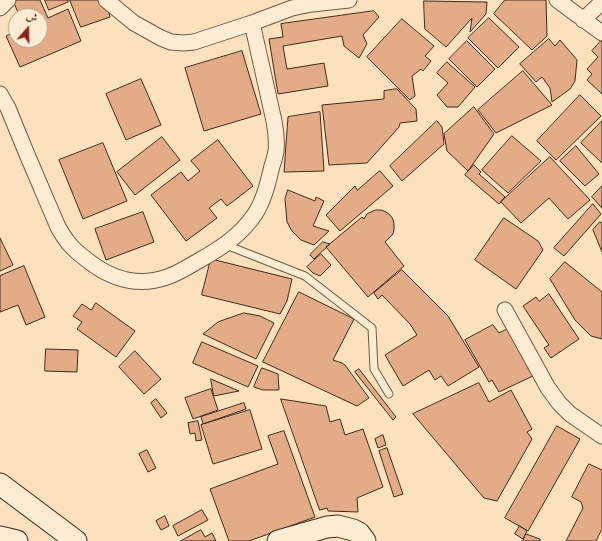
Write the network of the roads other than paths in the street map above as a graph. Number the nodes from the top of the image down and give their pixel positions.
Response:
1 (8, 0) edge
2 (106, 0) edge
3 (349, 0) edge
4 (557, 0) edge
5 (602, 2) edge
6 (0, 8) edge
7 (583, 20) junction
8 (252, 23) junction
9 (602, 33) edge
10 (0, 94) edge
11 (226, 244) junction
12 (505, 310) dead end
13 (389, 394) dead end
14 (602, 436) edge
15 (0, 484) edge
16 (0, 537) edge
17 (17, 541) edge
18 (76, 541) edge
19 (278, 541) edge
20 (365, 541) edge

1 - 6 street
2 - 8 street
3 - 8 street
4 - 7 street
5 - 7 street
7 - 9 street
8 - 11 street
10 - 11 street
11 - 13 lane
12 - 14 street
15 - 18 street
16 - 17 street
19 - 20 street

